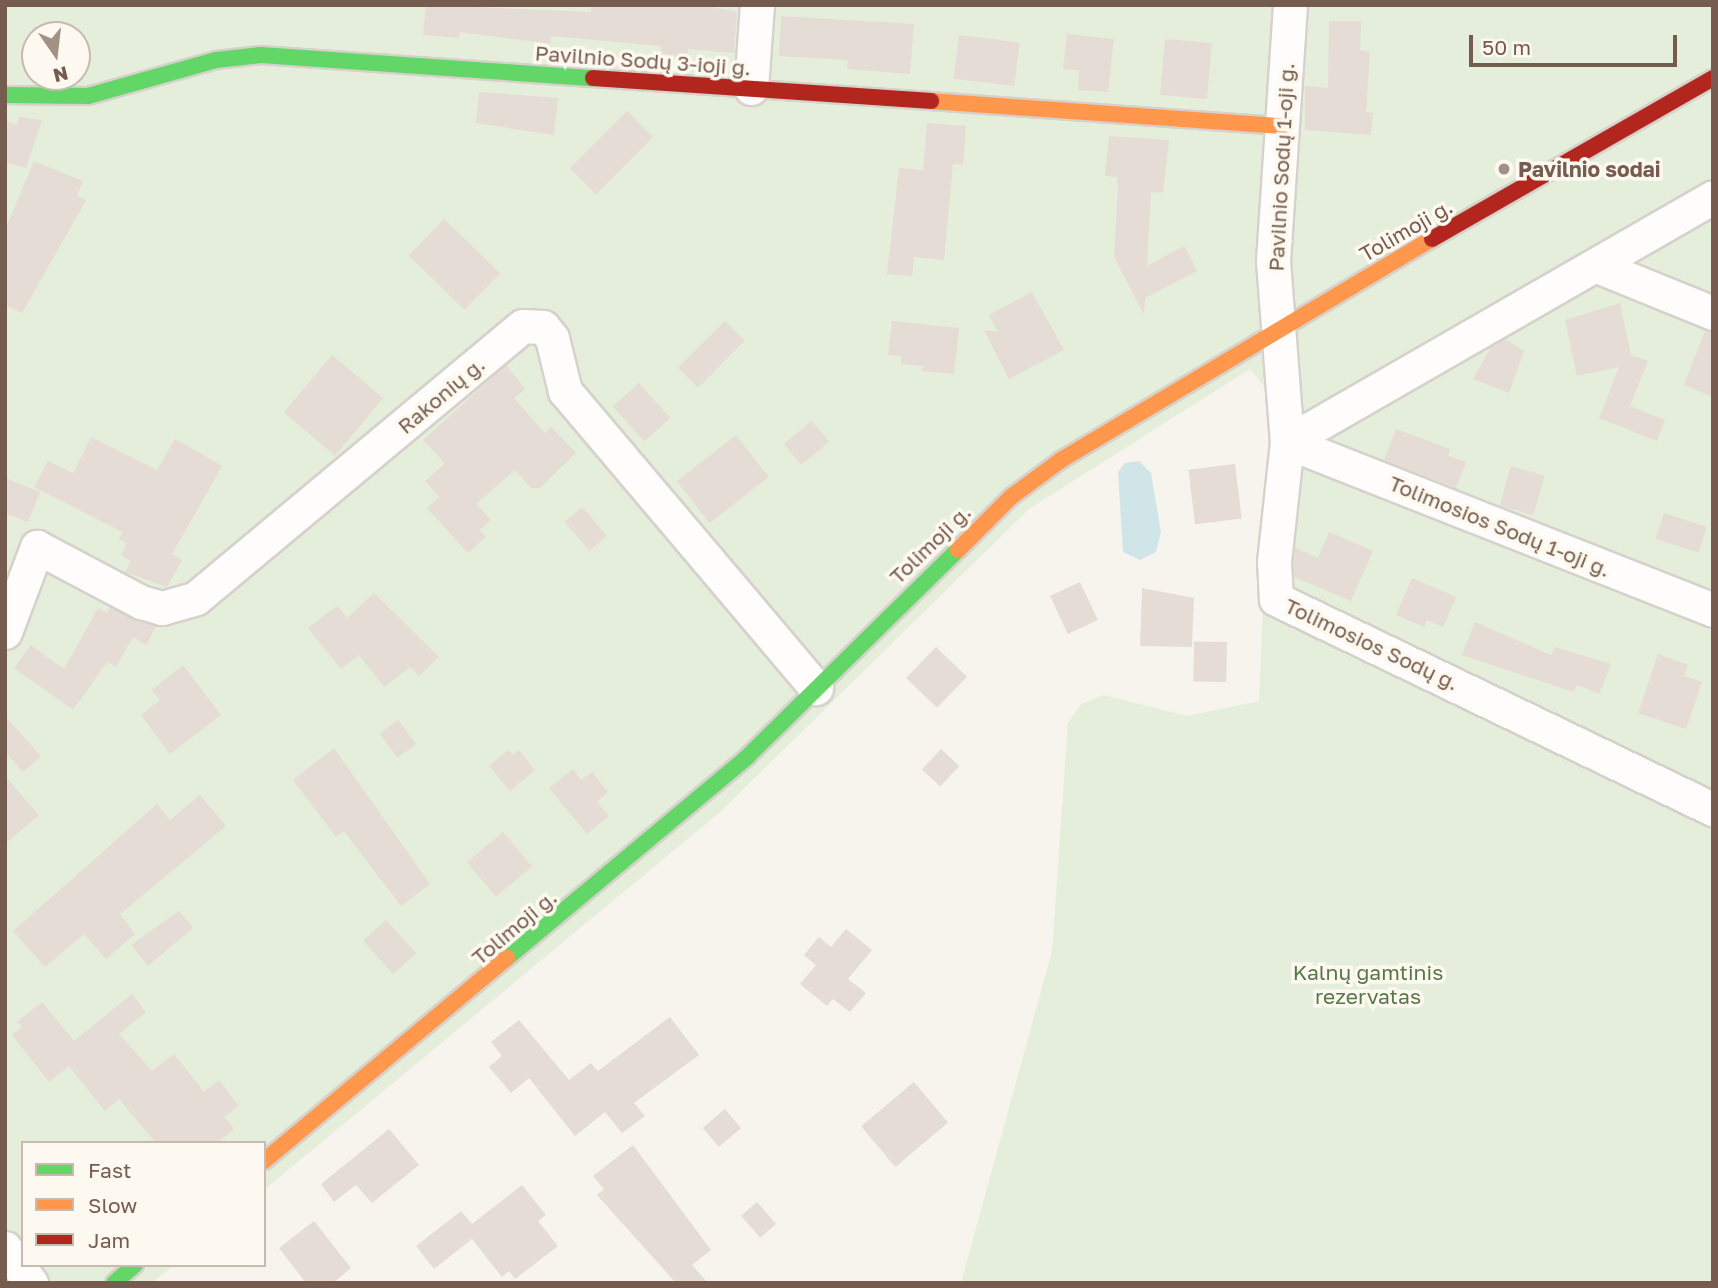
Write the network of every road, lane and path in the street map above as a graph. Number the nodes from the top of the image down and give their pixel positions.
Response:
1 (757, 5) edge
2 (1290, 5) edge
3 (1713, 78) edge
4 (751, 88) junction
5 (5, 95) edge
6 (1284, 126) junction
7 (1713, 197) edge
8 (1597, 266) junction
9 (1713, 313) edge
10 (1276, 329) junction
11 (1287, 442) junction
12 (1713, 610) edge
13 (5, 632) edge
14 (816, 688) junction
15 (1713, 809) edge
16 (266, 1159) edge
17 (5, 1248) edge
18 (133, 1267) edge
19 (31, 1283) edge
20 (114, 1283) edge

1 - 4 street
2 - 6 street, Pavilnio Sodų 1-oji g.
3 - 10 street, Tolimoji g.
4 - 5 street, Pavilnio Sodų 3-ioji g.
4 - 6 street, Pavilnio Sodų 3-ioji g.
6 - 10 street, Pavilnio Sodų 1-oji g.
7 - 8 street
8 - 9 street
8 - 11 street
10 - 11 street, Tolimosios Sodų g.
10 - 14 street, Tolimoji g.
11 - 12 street, Tolimosios Sodų 1-oji g.
11 - 15 street, Tolimosios Sodų g.
13 - 14 street, Rakonių g.
14 - 16 street, Tolimoji g.
17 - 19 street
18 - 20 street

